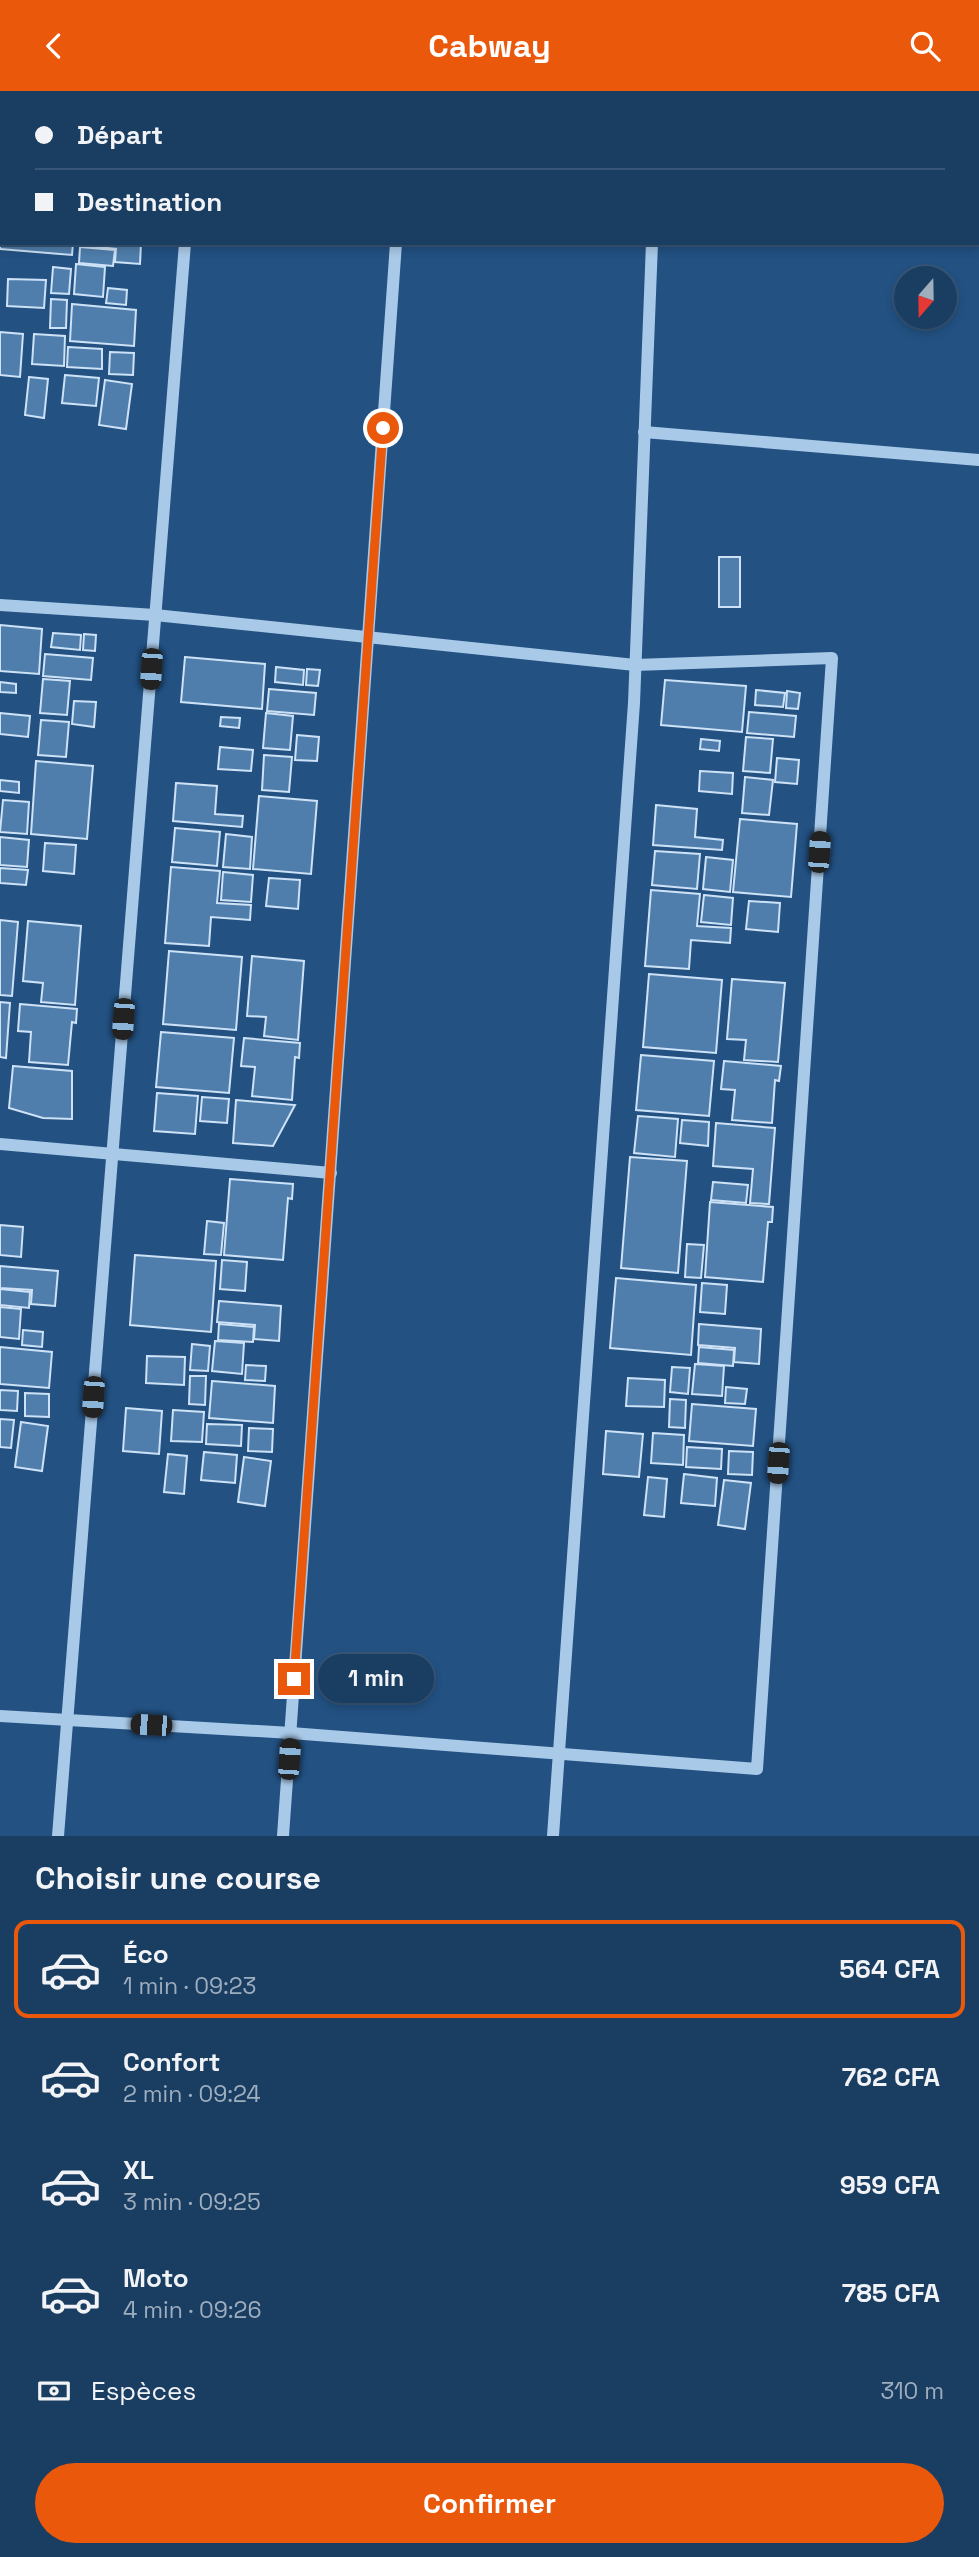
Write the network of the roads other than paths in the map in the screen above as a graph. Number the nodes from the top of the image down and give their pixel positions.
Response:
1 (186, 245) edge
2 (396, 245) edge
3 (652, 245) edge
4 (644, 432) junction
5 (979, 460) edge
6 (0, 605) edge
7 (155, 615) junction
8 (368, 638) junction
9 (635, 665) junction
10 (0, 1144) edge
11 (112, 1153) junction
12 (331, 1173) junction
13 (0, 1716) edge
14 (67, 1721) junction
15 (290, 1733) junction
16 (557, 1752) junction
17 (58, 1836) edge
18 (283, 1836) edge
19 (553, 1836) edge

1 - 7 street
2 - 8 street
3 - 4 street
4 - 5 street
4 - 9 street
6 - 7 street
7 - 8 street
7 - 11 street
8 - 9 street
8 - 12 street
9 - 16 street
9 - 16 street
10 - 11 street
11 - 12 street
11 - 14 street
12 - 15 street
13 - 14 street
14 - 15 street
14 - 17 street
15 - 16 street
15 - 18 street
16 - 19 street

